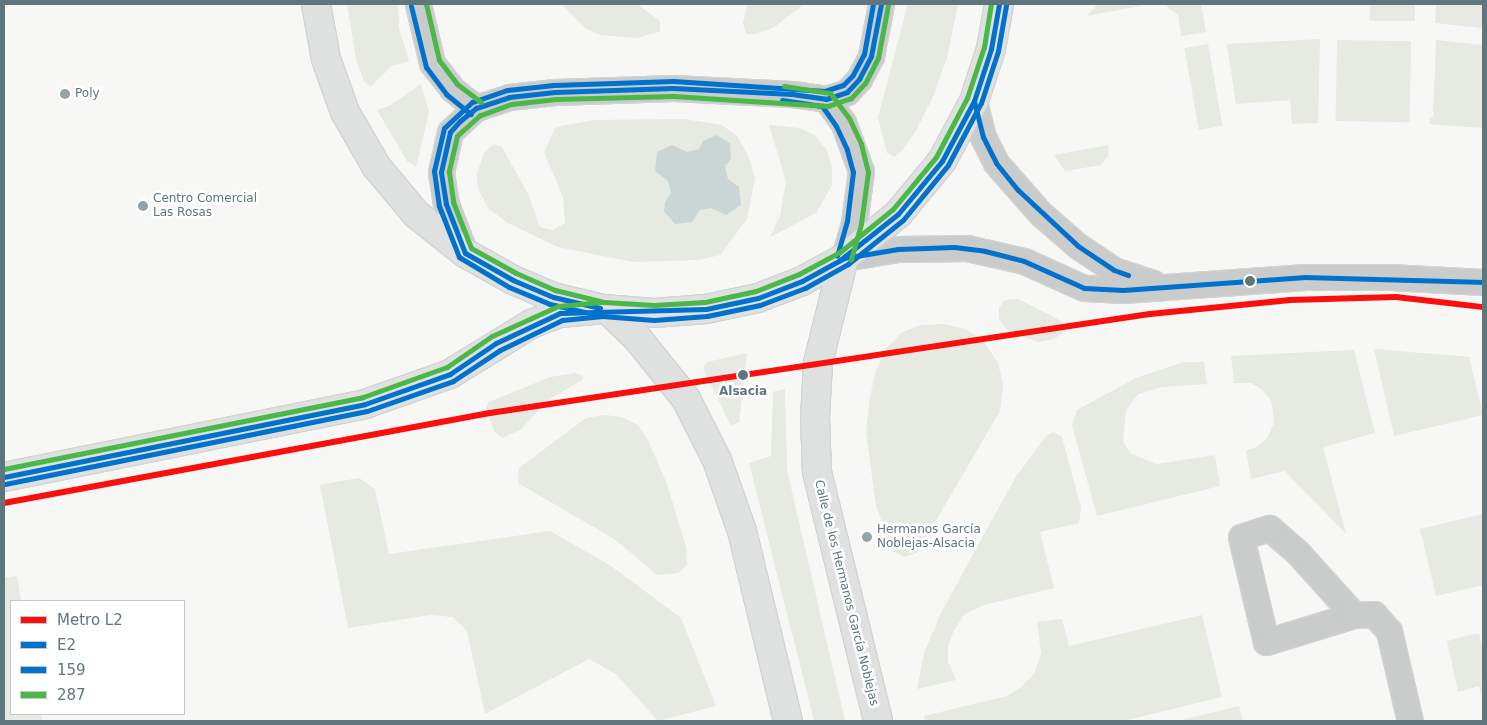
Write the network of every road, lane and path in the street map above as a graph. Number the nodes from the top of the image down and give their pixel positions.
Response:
1 (316, 4) edge
2 (418, 4) edge
3 (881, 4) edge
4 (1002, 6) edge
5 (826, 99) junction
6 (974, 101) junction
7 (476, 108) junction
8 (465, 253) junction
9 (844, 258) junction
10 (1483, 282) edge
11 (1162, 286) junction
12 (606, 309) junction
13 (4, 477) edge
14 (1354, 615) junction
15 (788, 721) edge
16 (878, 721) edge
17 (1410, 721) edge

1 - 8 main road
2 - 7 street
3 - 5 street
4 - 6 main road
5 - 7 street
5 - 9 street
6 - 9 main road
6 - 11 street
7 - 8 street
8 - 12 main road
9 - 11 street
9 - 12 main road
9 - 16 main road, Calle de los Hermanos García Noblejas
10 - 11 street
12 - 13 main road
12 - 15 main road
14 - 14 street
14 - 17 street

